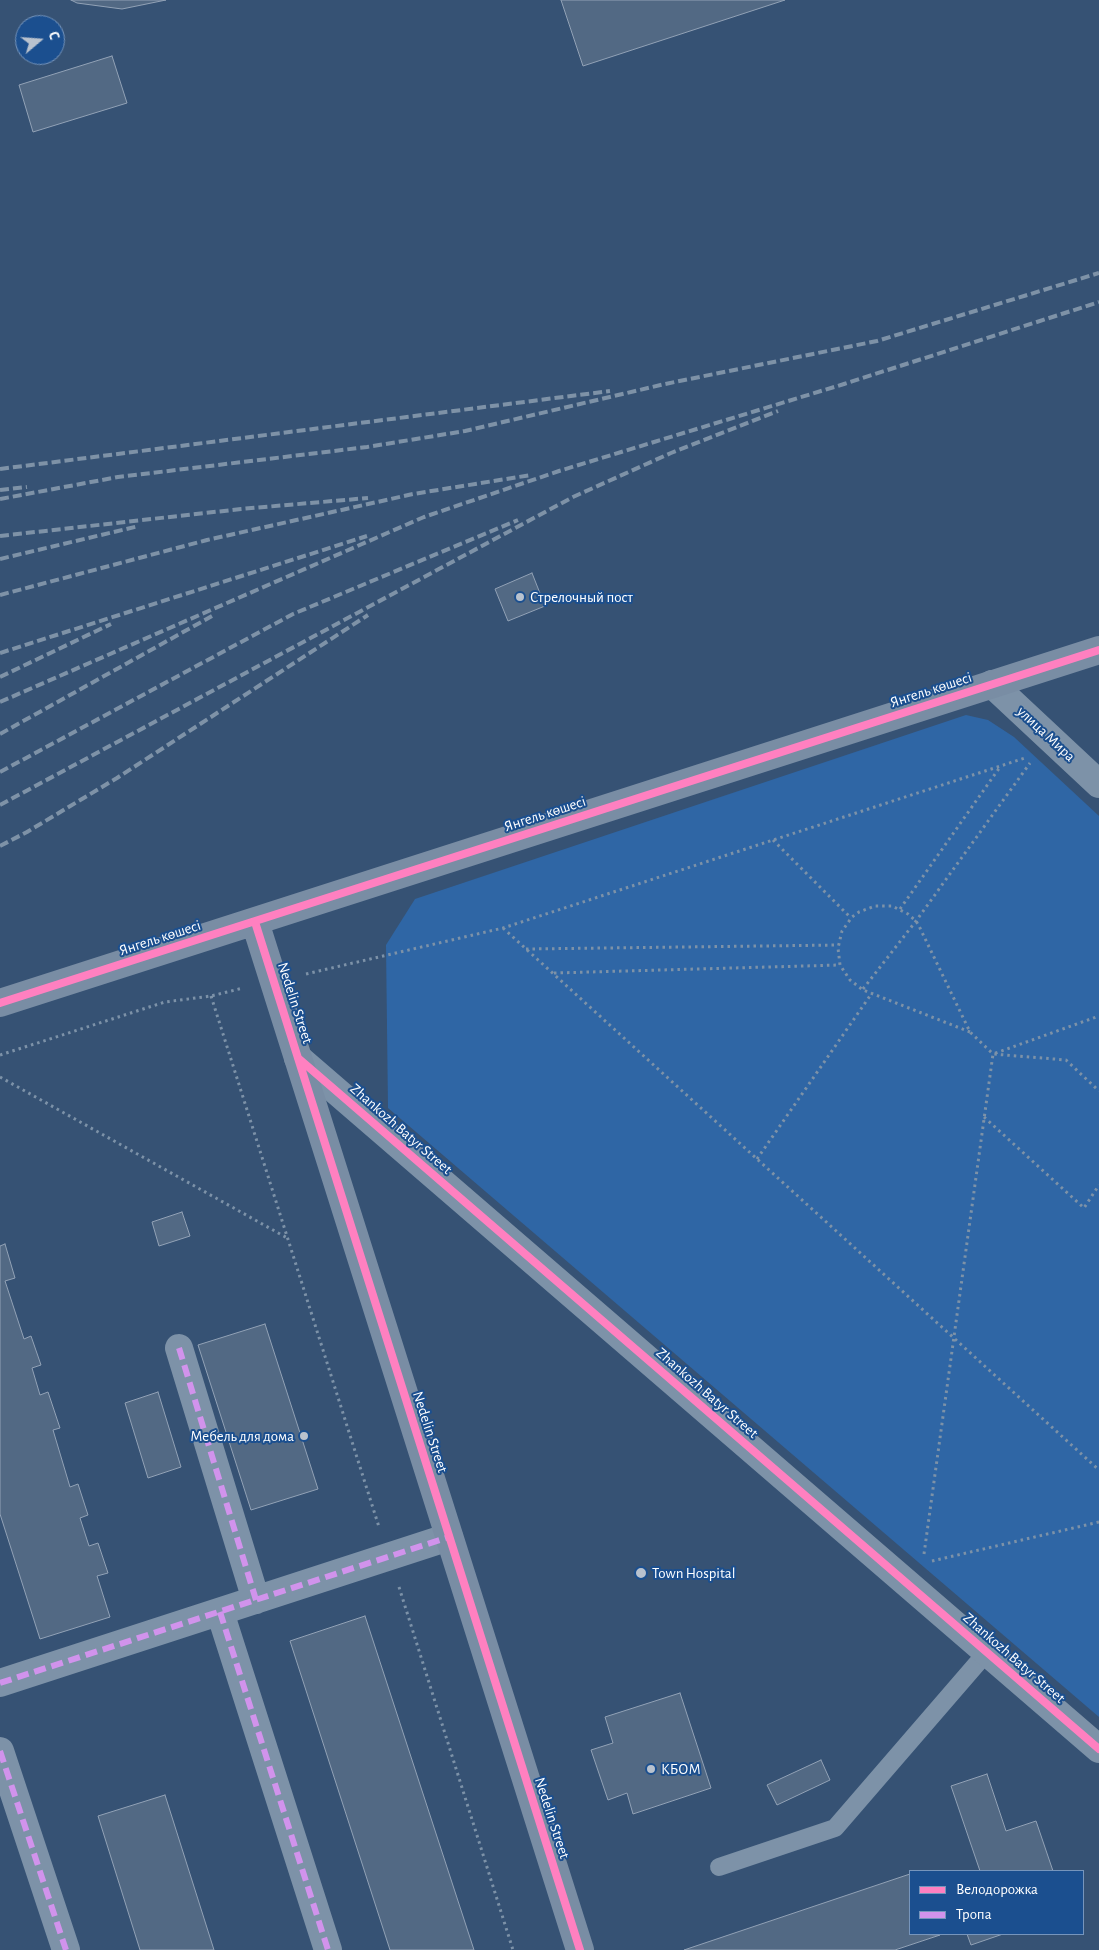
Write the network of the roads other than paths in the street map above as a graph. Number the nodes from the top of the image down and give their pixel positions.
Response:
1 (1099, 650) edge
2 (992, 684) junction
3 (1099, 784) edge
4 (255, 922) junction
5 (0, 1003) edge
6 (298, 1058) junction
7 (179, 1348) dead end
8 (449, 1537) junction
9 (256, 1600) junction
10 (220, 1612) junction
11 (986, 1652) junction
12 (0, 1682) edge
13 (1099, 1749) edge
14 (0, 1751) edge
15 (719, 1868) dead end
16 (66, 1950) edge
17 (328, 1950) edge
18 (580, 1950) edge

1 - 2 street, Янгель көшесі
2 - 3 street, улица Мира
2 - 4 street, Янгель көшесі
4 - 5 street, Янгель көшесі
4 - 6 street, Nedelin Street
6 - 8 street, Nedelin Street
6 - 11 street, Zhankozh Batyr Street
7 - 9 street
8 - 9 street
8 - 18 street, Nedelin Street
9 - 10 street
10 - 12 street
10 - 17 street
11 - 13 street, Zhankozh Batyr Street
11 - 15 lane
14 - 16 street

